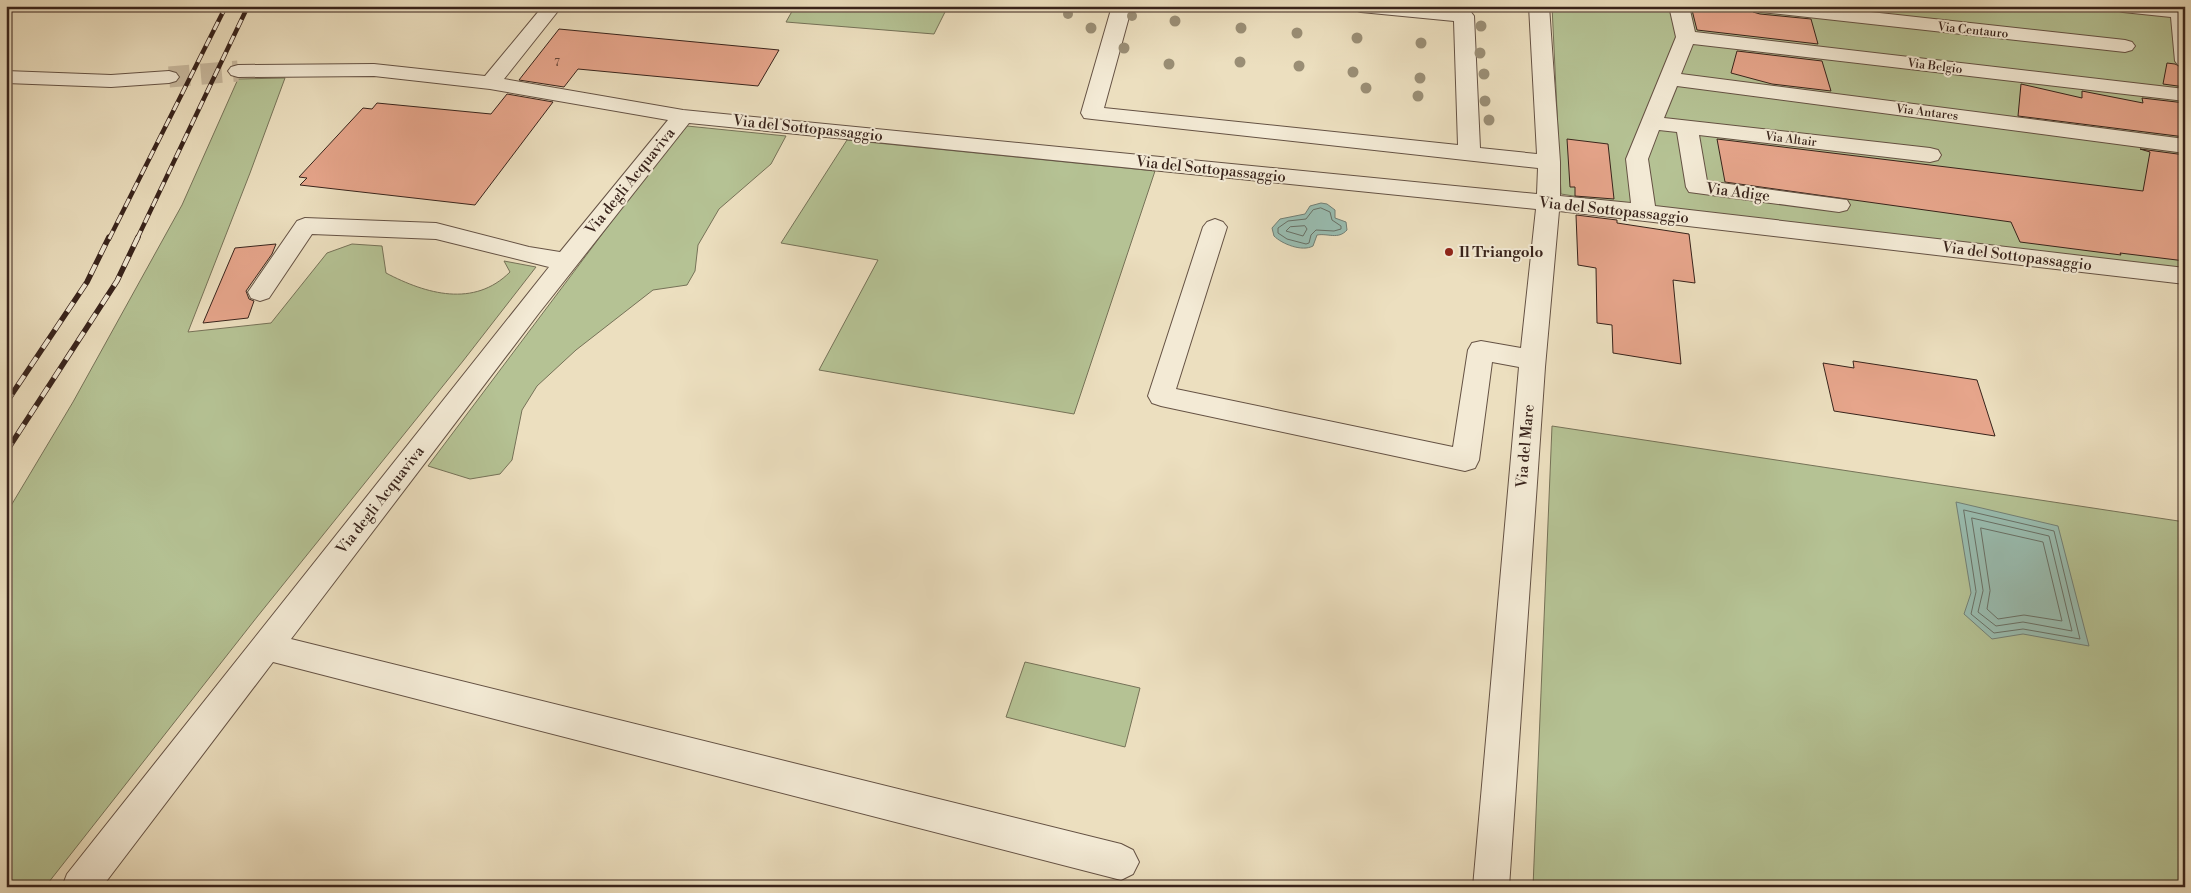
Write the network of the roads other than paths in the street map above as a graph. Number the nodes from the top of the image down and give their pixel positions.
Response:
1 (553, 6) edge
2 (1122, 6) edge
3 (1361, 6) edge
4 (1539, 6) edge
5 (1679, 6) edge
6 (1761, 6) edge
7 (2123, 6) edge
8 (2180, 9) edge
9 (1686, 37) junction
10 (2125, 46) dead end
11 (2185, 61) edge
12 (238, 71) tunnel mouth
13 (169, 76) tunnel mouth
14 (6, 77) edge
15 (1669, 79) junction
16 (490, 83) junction
17 (2185, 95) edge
18 (683, 116) junction
19 (1652, 123) junction
20 (1687, 127) junction
21 (2185, 146) edge
22 (1469, 154) junction
23 (1930, 155) dead end
24 (1549, 162) junction
25 (1548, 202) junction
26 (1839, 205) dead end
27 (1644, 212) junction
28 (1215, 227) dead end
29 (564, 261) junction
30 (2185, 276) edge
31 (260, 292) dead end
32 (1532, 360) junction
33 (268, 647) junction
34 (1121, 862) dead end
35 (80, 887) edge
36 (1491, 887) edge

1 - 16 street
2 - 22 street
3 - 22 street
4 - 24 street, Via del Mare
5 - 9 street
6 - 10 street, Via Centauro
7 - 8 street
8 - 11 street
9 - 15 street
9 - 17 street, Via Belgio
12 - 16 street, Via del Sottopassaggio
13 - 14 street
15 - 19 street
15 - 21 street, Via Antares
16 - 18 street, Via del Sottopassaggio
18 - 25 street, Via del Sottopassaggio
18 - 29 street, Via degli Acquaviva
19 - 20 street, Via Altair
19 - 27 street
20 - 23 street, Via Altair
20 - 26 street, Via Adige
22 - 24 street
24 - 25 street, Via del Mare
25 - 27 street, Via del Sottopassaggio
25 - 32 street, Via del Mare
27 - 30 street, Via del Sottopassaggio
28 - 32 street
29 - 31 street
29 - 33 street, Via degli Acquaviva
32 - 36 street, Via del Mare
33 - 34 street
33 - 35 street, Via degli Acquaviva

